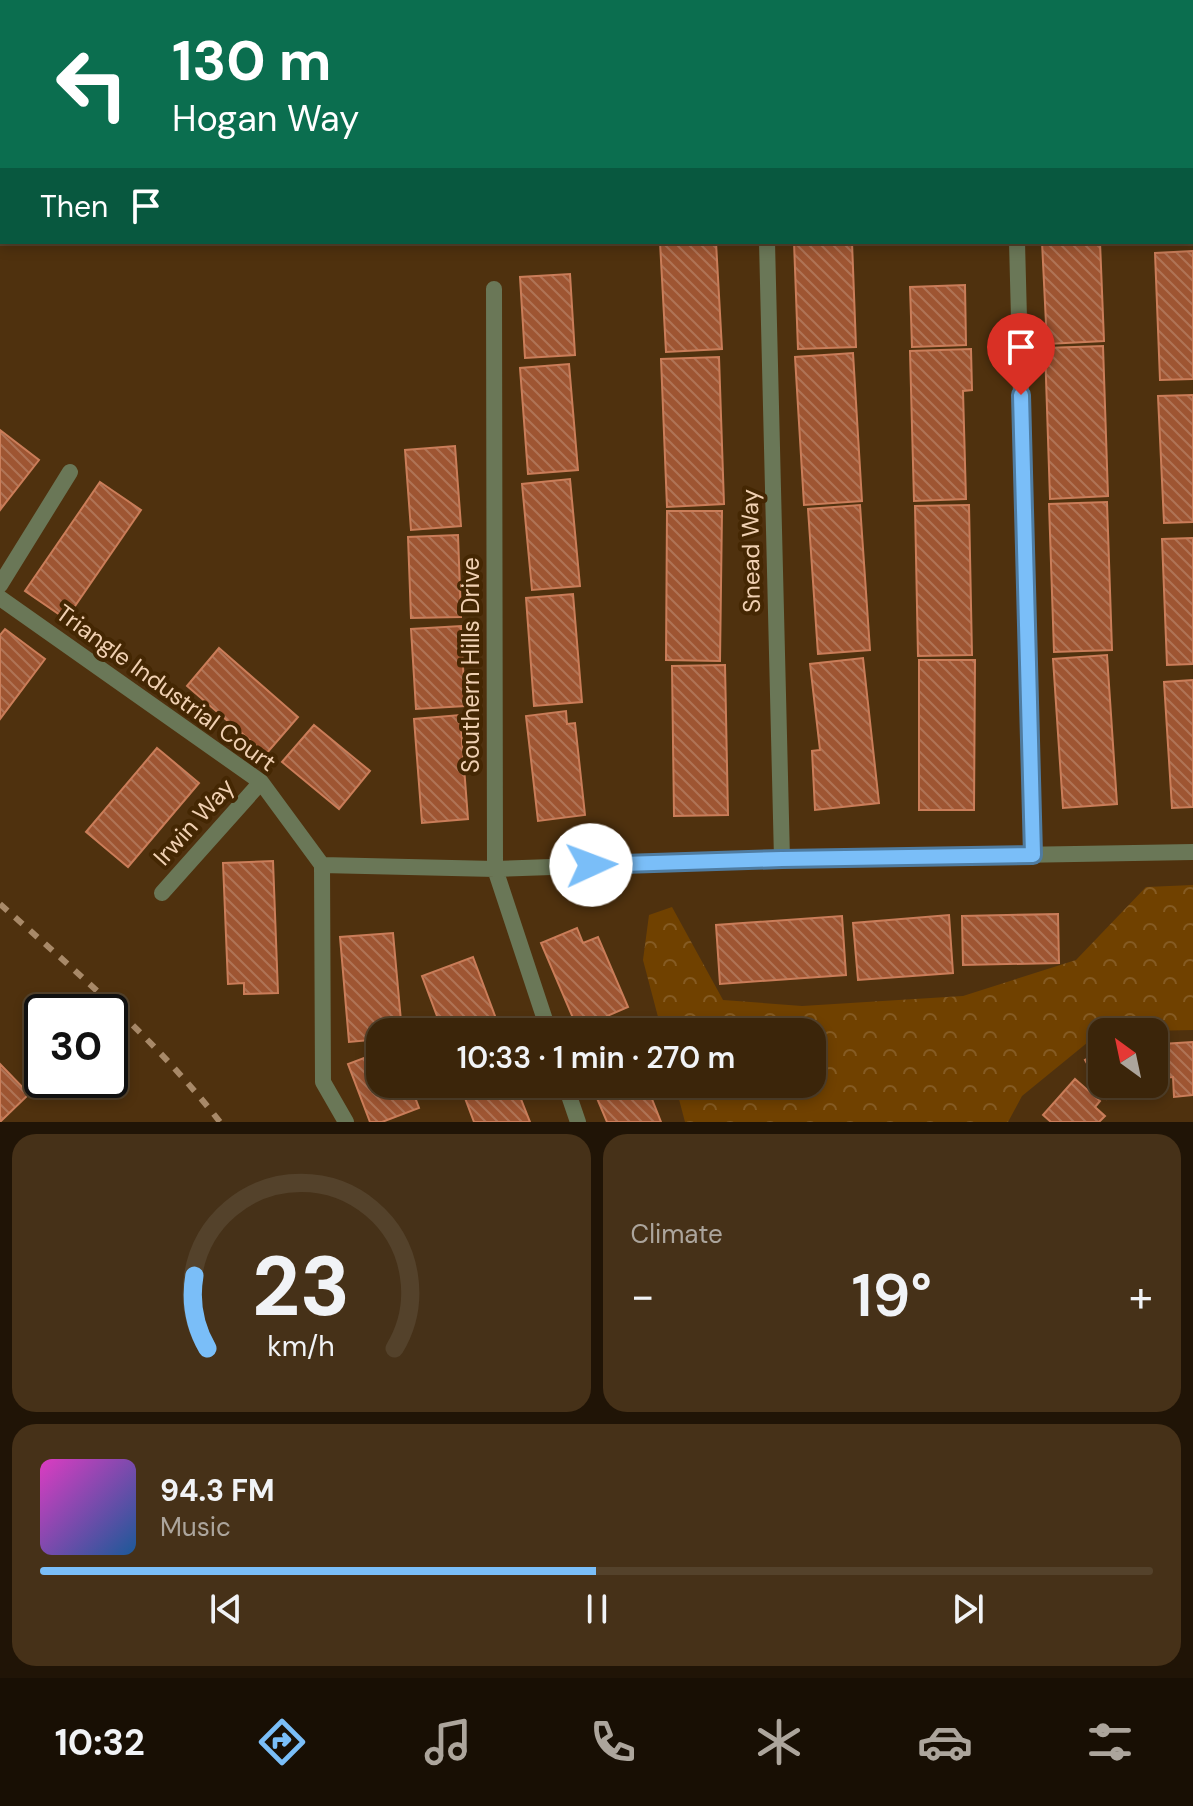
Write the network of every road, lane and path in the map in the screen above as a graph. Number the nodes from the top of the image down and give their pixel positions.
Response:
1 (767, 244) edge
2 (1017, 244) edge
3 (494, 289) dead end
4 (70, 472) dead end
5 (0, 585) edge
6 (0, 598) edge
7 (261, 782) junction
8 (1193, 852) edge
9 (1033, 855) junction
10 (782, 859) junction
11 (322, 865) junction
12 (495, 869) junction
13 (162, 893) dead end
14 (544, 1018) edge
15 (570, 1098) edge
16 (346, 1122) edge
17 (578, 1122) edge

1 - 10 street, Snead Way
2 - 9 street
3 - 12 street, Southern Hills Drive
4 - 5 street
6 - 7 street, Triangle Industrial Court
7 - 11 street, Triangle Industrial Court
7 - 13 street, Irwin Way
8 - 9 street
9 - 10 street
10 - 12 street
11 - 12 street
11 - 16 street
12 - 14 street, Southern Hills Drive
15 - 17 street

